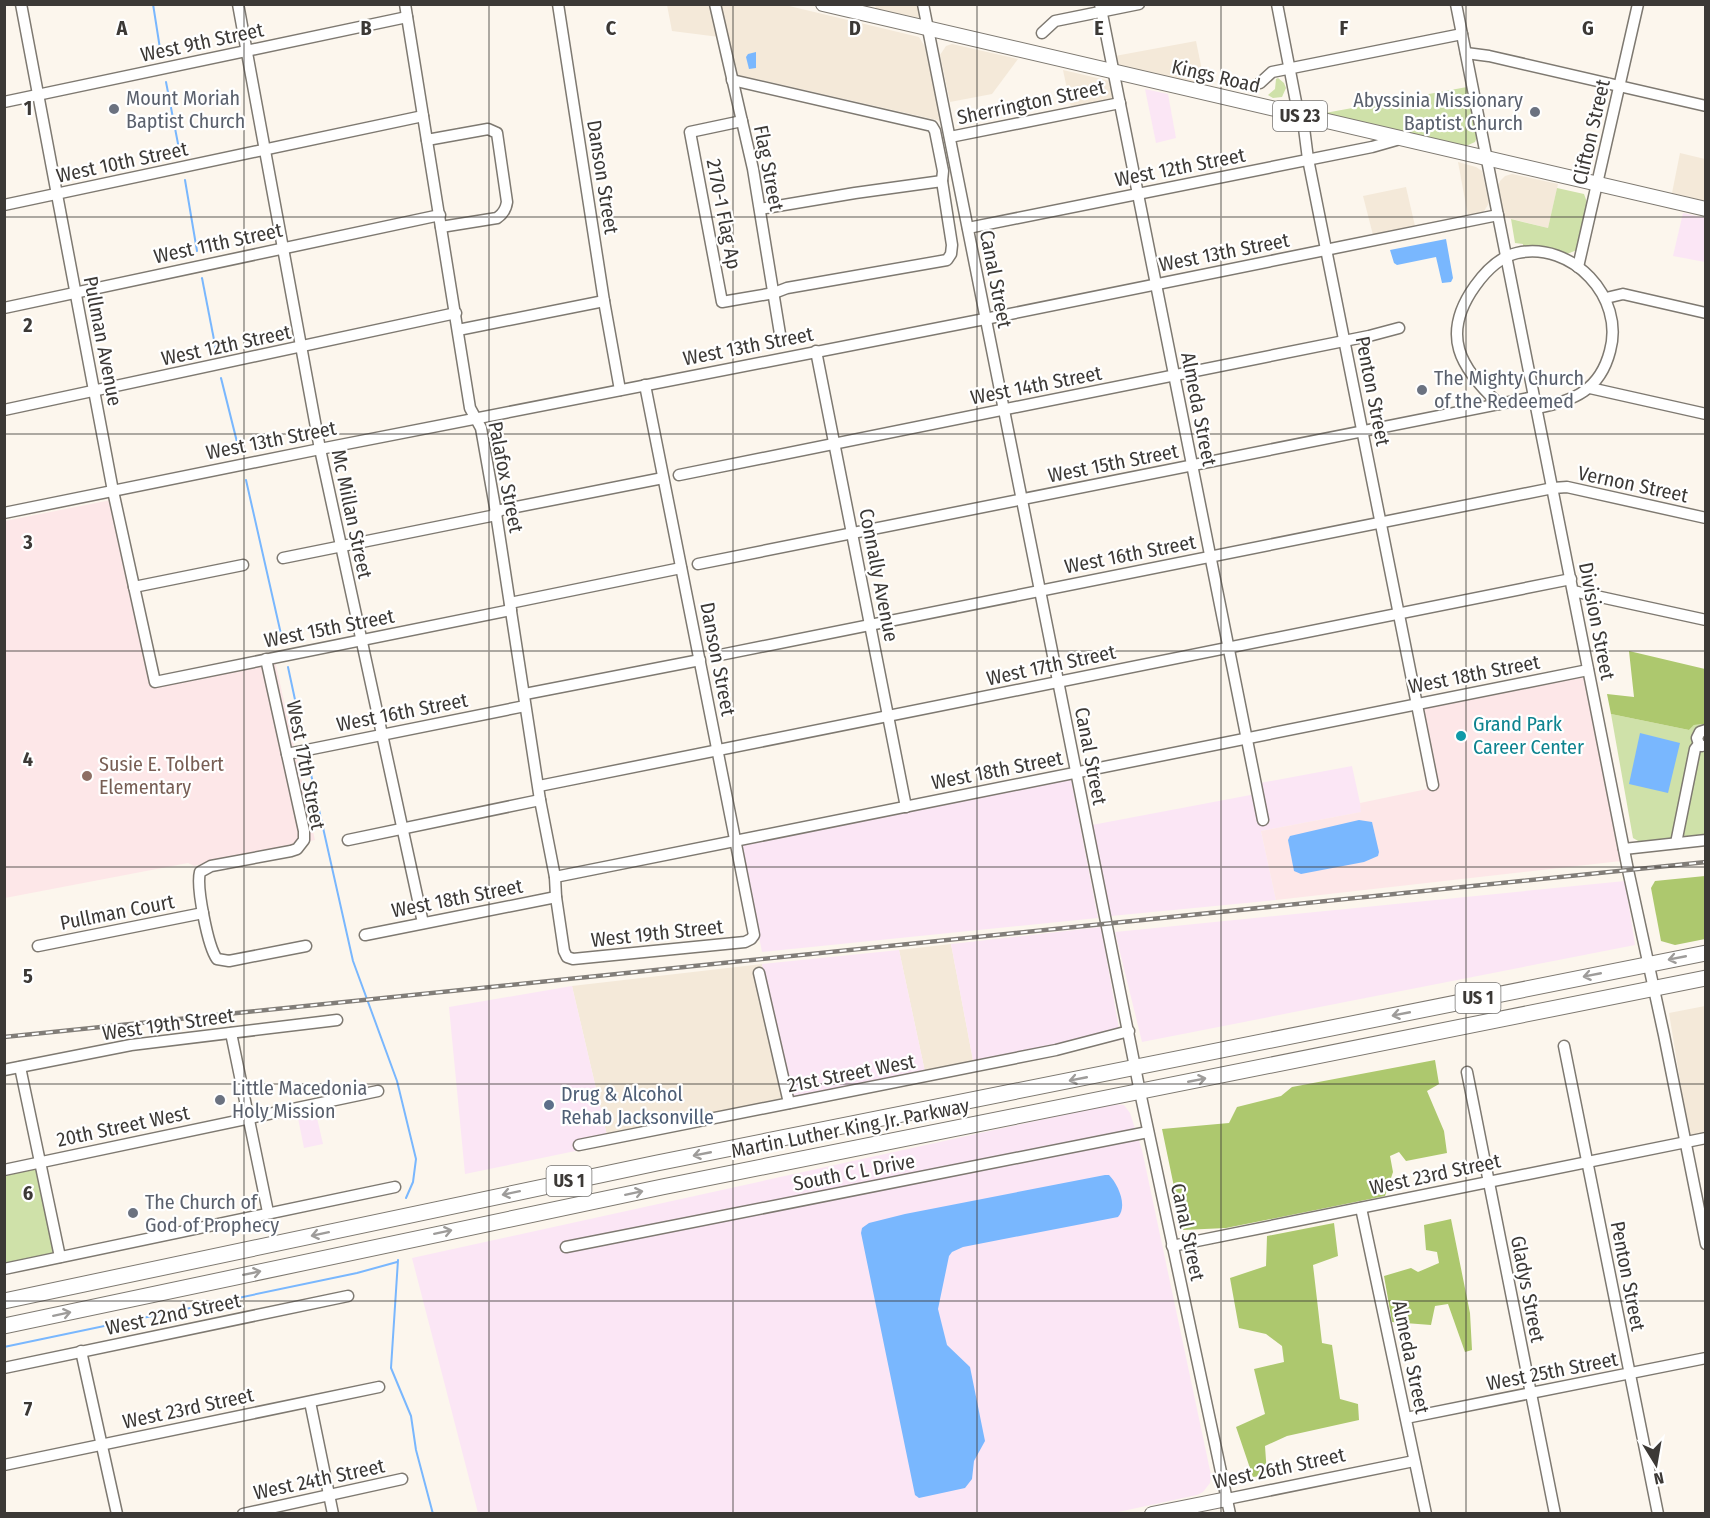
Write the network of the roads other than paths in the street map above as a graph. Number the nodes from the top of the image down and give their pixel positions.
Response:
1 (21, 4) edge
2 (238, 4) edge
3 (405, 4) edge
4 (558, 4) edge
5 (715, 4) edge
6 (822, 4) edge
7 (923, 4) edge
8 (1139, 4) edge
9 (1277, 4) edge
10 (1456, 4) edge
11 (1638, 4) edge
12 (1101, 8) edge
13 (407, 17) junction
14 (928, 29) junction
15 (1042, 33) dead end
16 (1462, 33) junction
17 (247, 51) junction
18 (1466, 52) junction
19 (1290, 68) junction
20 (1114, 72) junction
21 (732, 80) junction
22 (1260, 83) dead end
23 (1620, 87) junction
24 (39, 95) junction
25 (4, 102) edge
26 (1120, 102) junction
27 (1706, 106) edge
28 (423, 116) junction
29 (1300, 116) junction
30 (742, 122) junction
31 (950, 137) junction
32 (1400, 139) junction
33 (427, 140) junction
34 (265, 149) junction
35 (1308, 159) junction
36 (1487, 159) junction
37 (942, 181) junction
38 (1598, 184) junction
39 (58, 194) junction
40 (1138, 194) junction
41 (4, 205) edge
42 (760, 209) junction
43 (1706, 209) edge
44 (440, 215) junction
45 (1498, 215) junction
46 (441, 227) junction
47 (968, 228) junction
48 (283, 248) junction
49 (1326, 250) junction
50 (1507, 256) junction
51 (1578, 267) junction
52 (1156, 284) junction
53 (76, 292) junction
54 (774, 293) junction
55 (1606, 298) junction
56 (604, 301) junction
57 (4, 308) edge
58 (1706, 313) edge
59 (456, 314) junction
60 (985, 318) junction
61 (1399, 328) dead end
62 (458, 330) junction
63 (781, 340) dead end
64 (1344, 341) junction
65 (301, 347) junction
66 (816, 351) junction
67 (1174, 375) junction
68 (645, 385) junction
69 (1590, 388) junction
70 (620, 390) junction
71 (94, 391) junction
72 (1535, 402) junction
73 (1499, 404) junction
74 (4, 410) edge
75 (1004, 410) junction
76 (1706, 414) edge
77 (477, 419) junction
78 (1362, 432) junction
79 (834, 444) junction
80 (320, 448) junction
81 (1192, 466) junction
82 (679, 475) dead end
83 (663, 478) junction
84 (1552, 488) junction
85 (113, 491) junction
86 (1022, 500) junction
87 (4, 513) edge
88 (496, 513) junction
89 (1706, 518) edge
90 (1381, 523) junction
91 (852, 534) junction
92 (341, 546) junction
93 (1210, 557) junction
94 (283, 558) dead end
95 (698, 564) dead end
96 (243, 565) dead end
97 (681, 568) junction
98 (1571, 579) junction
99 (134, 587) junction
100 (1040, 591) junction
101 (1573, 591) junction
102 (511, 607) junction
103 (1398, 613) junction
104 (1706, 620) edge
105 (870, 625) junction
106 (361, 640) junction
107 (1228, 647) junction
108 (715, 656) dead end
109 (266, 659) junction
110 (700, 660) junction
111 (1588, 670) junction
112 (155, 682) joint
113 (1058, 682) junction
114 (525, 694) junction
115 (1417, 704) junction
116 (525, 706) junction
117 (888, 716) junction
118 (1706, 730) edge
119 (382, 734) junction
120 (1246, 738) junction
121 (1702, 745) edge
122 (718, 750) junction
123 (287, 754) junction
124 (1076, 772) junction
125 (1433, 785) dead end
126 (539, 786) junction
127 (540, 800) junction
128 (906, 807) junction
129 (1263, 820) dead end
130 (402, 828) junction
131 (348, 840) dead end
132 (1706, 840) edge
133 (736, 841) junction
134 (1676, 843) junction
135 (1624, 849) junction
136 (555, 877) junction
137 (556, 897) junction
138 (203, 913) junction
139 (423, 923) junction
140 (365, 935) dead end
141 (751, 939) joint
142 (38, 946) dead end
143 (306, 946) dead end
144 (1706, 953) edge
145 (567, 957) joint
146 (1649, 963) junction
147 (759, 973) dead end
148 (1706, 978) edge
149 (1654, 988) junction
150 (337, 1020) dead end
151 (1129, 1031) junction
152 (231, 1033) junction
153 (1563, 1046) dead end
154 (20, 1067) junction
155 (1136, 1067) junction
156 (4, 1070) edge
157 (1467, 1071) dead end
158 (378, 1091) dead end
159 (1140, 1092) junction
160 (789, 1103) junction
161 (248, 1118) junction
162 (1148, 1132) junction
163 (1706, 1138) edge
164 (1685, 1142) junction
165 (579, 1145) dead end
166 (40, 1162) junction
167 (1587, 1162) junction
168 (4, 1170) edge
169 (1488, 1181) junction
170 (395, 1187) dead end
171 (1361, 1208) junction
172 (268, 1212) junction
173 (1706, 1244) edge
174 (1172, 1246) junction
175 (566, 1247) dead end
176 (60, 1257) junction
177 (4, 1269) edge
178 (348, 1296) dead end
179 (4, 1301) edge
180 (4, 1326) edge
181 (81, 1351) junction
182 (1706, 1358) edge
183 (4, 1368) edge
184 (1630, 1374) junction
185 (379, 1386) dead end
186 (1531, 1394) junction
187 (310, 1402) junction
188 (1406, 1418) junction
189 (102, 1444) junction
190 (1414, 1461) junction
191 (4, 1465) edge
192 (402, 1479) dead end
193 (329, 1495) junction
194 (1227, 1499) junction
195 (117, 1514) edge
196 (243, 1514) edge
197 (333, 1514) edge
198 (1152, 1514) edge
199 (1230, 1514) edge
200 (1426, 1514) edge
201 (1555, 1514) edge
202 (1658, 1514) edge

1 - 24 street, Pullman Avenue
2 - 17 street, Mc Millan Street
3 - 13 street, Palafox Street
4 - 56 street, Danson Street
5 - 21 street, Flag Street
6 - 14 main road, Kings Road / US 23
7 - 14 street, Canal Street
8 - 12 street
9 - 19 street, Penton Street
10 - 16 street, Division Street
11 - 23 street, Clifton Street
12 - 15 street
12 - 20 street, Almeda Street
13 - 17 street, West 9th Street
13 - 28 street, Palafox Street
14 - 20 main road, Kings Road / US 23
14 - 31 street, Canal Street
16 - 18 street, Division Street
16 - 19 street
17 - 24 street, West 9th Street
17 - 34 street, Mc Millan Street
18 - 23 street
18 - 36 street, Division Street
19 - 22 street
19 - 29 street, Penton Street
20 - 26 street, Almeda Street
20 - 29 main road, Kings Road / US 23
21 - 30 street, Flag Street
21 - 37 street
23 - 27 street
23 - 38 street, Clifton Street
24 - 25 street, West 9th Street
24 - 39 street, Pullman Avenue
26 - 31 street, Sherrington Street
26 - 40 street, Almeda Street
28 - 33 street, Palafox Street
28 - 34 street, West 10th Street
29 - 32 main road, Kings Road / US 23
29 - 35 street, Penton Street
30 - 42 street, Flag Street
30 - 54 street, 2170-1 Flag Ap
31 - 47 street, Canal Street
32 - 35 street, West 12th Street
32 - 36 main road, Kings Road / US 23
33 - 44 street, Palafox Street
33 - 46 street
34 - 39 street, West 10th Street
34 - 48 street, Mc Millan Street
35 - 40 street, West 12th Street
35 - 49 street, Penton Street
36 - 38 main road, Kings Road / US 23
36 - 45 street, Division Street
37 - 42 street
37 - 54 street
38 - 43 main road, Kings Road / US 23
38 - 51 street, Clifton Street
39 - 41 street, West 10th Street
39 - 53 street, Pullman Avenue
40 - 47 street, West 12th Street
40 - 52 street, Almeda Street
42 - 54 street, Flag Street
44 - 46 street, Palafox Street
44 - 48 street, West 11th Street
45 - 49 street, West 13th Street
45 - 50 street, Division Street
46 - 59 street, Palafox Street
47 - 60 street, Canal Street
48 - 53 street, West 11th Street
48 - 65 street, Mc Millan Street
49 - 52 street, West 13th Street
49 - 64 street, Penton Street
50 - 51 street
50 - 72 street, Division Street
50 - 73 street
51 - 55 street
52 - 60 street, West 13th Street
52 - 67 street, Almeda Street
53 - 57 street, West 11th Street
53 - 71 street, Pullman Avenue
54 - 63 street, Flag Street
55 - 58 street
55 - 69 street
56 - 62 street
56 - 70 street, Danson Street
59 - 62 street, Palafox Street
59 - 65 street, West 12th Street
60 - 66 street, West 13th Street
60 - 75 street, Canal Street
61 - 64 street, West 14th Street
62 - 77 street, Palafox Street
64 - 67 street, West 14th Street
64 - 78 street, Penton Street
65 - 71 street, West 12th Street
65 - 80 street, Mc Millan Street
66 - 68 street, West 13th Street
66 - 79 street, Connally Avenue
67 - 75 street, West 14th Street
67 - 81 street, Almeda Street
68 - 70 street, West 13th Street
68 - 83 street, Danson Street
69 - 72 street, West 15th Street
69 - 76 street
70 - 77 street, West 13th Street
71 - 74 street, West 12th Street
71 - 85 street, Pullman Avenue
72 - 73 street, West 15th Street
72 - 84 street, Division Street
73 - 78 street, West 15th Street
75 - 79 street, West 14th Street
75 - 86 street, Canal Street
77 - 80 street, West 13th Street
77 - 88 street, Palafox Street
78 - 81 street, West 15th Street
78 - 90 street, Penton Street
79 - 82 street, West 14th Street
79 - 91 street, Connally Avenue
80 - 85 street, West 13th Street
80 - 92 street, Mc Millan Street
81 - 86 street, West 15th Street
81 - 93 street, Almeda Street
83 - 88 street
83 - 97 street, Danson Street
84 - 89 street, Vernon Street
84 - 90 street, West 16th Street
84 - 98 street, Division Street
85 - 87 street, West 13th Street
85 - 99 street, Pullman Avenue
86 - 91 street, West 15th Street
86 - 100 street, Canal Street
88 - 92 street
88 - 102 street, Palafox Street
90 - 93 street, West 16th Street
90 - 103 street, Penton Street
91 - 95 street, West 15th Street
91 - 105 street, Connally Avenue
92 - 94 street
92 - 106 street, Mc Millan Street
93 - 100 street, West 16th Street
93 - 107 street, Almeda Street
96 - 99 street
97 - 102 street, West 15th Street
97 - 110 street, Danson Street
98 - 101 street, Division Street
98 - 103 street, West 17th Street
99 - 112 street, Pullman Avenue
100 - 105 street, West 16th Street
100 - 113 street, Canal Street
101 - 104 street
101 - 111 street, Division Street
102 - 106 street, West 15th Street
102 - 114 street, Palafox Street
103 - 107 street, West 17th Street
103 - 115 street, Penton Street
105 - 108 street, West 16th Street
105 - 117 street, Connally Avenue
106 - 109 street, West 15th Street
106 - 119 street, Mc Millan Street
107 - 113 street, West 17th Street
107 - 120 street, Almeda Street
109 - 112 street, West 15th Street
109 - 123 street, West 17th Street
110 - 114 street
110 - 122 street, Danson Street
111 - 115 street, West 18th Street
111 - 135 street, Division Street
113 - 117 street, West 17th Street
113 - 124 street, Canal Street
114 - 116 street, Palafox Street
115 - 120 street, West 18th Street
115 - 125 street, Penton Street
116 - 119 street, West 16th Street
116 - 126 street, Palafox Street
117 - 122 street, West 17th Street
117 - 128 street, Connally Avenue
118 - 121 street
119 - 123 street, West 16th Street
119 - 130 street, Mc Millan Street
120 - 124 street, West 18th Street
120 - 129 street, Almeda Street
121 - 134 street
122 - 126 street, West 17th Street
122 - 133 street, Danson Street
123 - 138 street, West 17th Street
124 - 128 street, West 18th Street
124 - 151 street, Canal Street
126 - 127 street, Palafox Street
127 - 130 street, West 17th Street
127 - 136 street, Palafox Street
128 - 133 street, West 18th Street
130 - 131 street, West 17th Street
130 - 139 street, Mc Millan Street
132 - 134 street
133 - 136 street, West 18th Street
133 - 141 street, Danson Street
134 - 135 street
135 - 146 street, Division Street
136 - 137 street, Palafox Street
137 - 139 street, West 18th Street
137 - 145 street, Palafox Street
138 - 142 street, Pullman Court
138 - 143 street
139 - 140 street, West 18th Street
141 - 145 street, West 19th Street
144 -> 146 highway, Martin Luther King Jr. Parkway / US 1
146 - 149 street, Division Street
146 -> 155 highway, Martin Luther King Jr. Parkway / US 1
147 - 160 street
148 - 149 highway, Martin Luther King Jr. Parkway / US 1
159 -> 149 highway, Martin Luther King Jr. Parkway / US 1
149 - 164 street, Division Street
150 - 152 street, West 19th Street
151 - 155 street, Canal Street
151 - 160 street, 21st Street West
152 - 154 street, West 19th Street
152 - 161 street
153 - 167 street, Penton Street
154 - 156 street, West 19th Street
154 - 166 street
155 - 159 street, Canal Street
155 -> 179 highway, Martin Luther King Jr. Parkway / US 1
157 - 169 street, Gladys Street
158 - 161 street, 20th Street West
159 - 162 street, Canal Street
180 -> 159 highway, Martin Luther King Jr. Parkway / US 1
160 - 165 street, 21st Street West
161 - 166 street, 20th Street West
161 - 172 street
162 - 174 street, Canal Street
162 - 175 street, South C L Drive
163 - 164 street, West 23rd Street
164 - 167 street, West 23rd Street
164 - 173 street, Division Street
166 - 168 street, 20th Street West
166 - 176 street
167 - 169 street, West 23rd Street
167 - 184 street, Penton Street
169 - 171 street, West 23rd Street
169 - 186 street, Gladys Street
170 - 172 street
171 - 174 street, West 23rd Street
171 - 188 street, Almeda Street
172 - 176 street
174 - 194 street, Canal Street
176 - 177 street
178 - 181 street, West 22nd Street
181 - 183 street, West 22nd Street
181 - 189 street
182 - 184 street, West 25th Street
184 - 186 street, West 25th Street
184 - 202 street, Penton Street
185 - 187 street, West 23rd Street
186 - 188 street, West 25th Street
186 - 201 street, Gladys Street
187 - 189 street, West 23rd Street
187 - 193 street
188 - 190 street, Almeda Street
189 - 191 street, West 23rd Street
189 - 195 street
190 - 194 street, West 26th Street
190 - 200 street, Almeda Street
192 - 193 street, West 24th Street
193 - 196 street, West 24th Street
193 - 197 street
194 - 198 main road, West 26th Street
194 - 199 street, Canal Street

